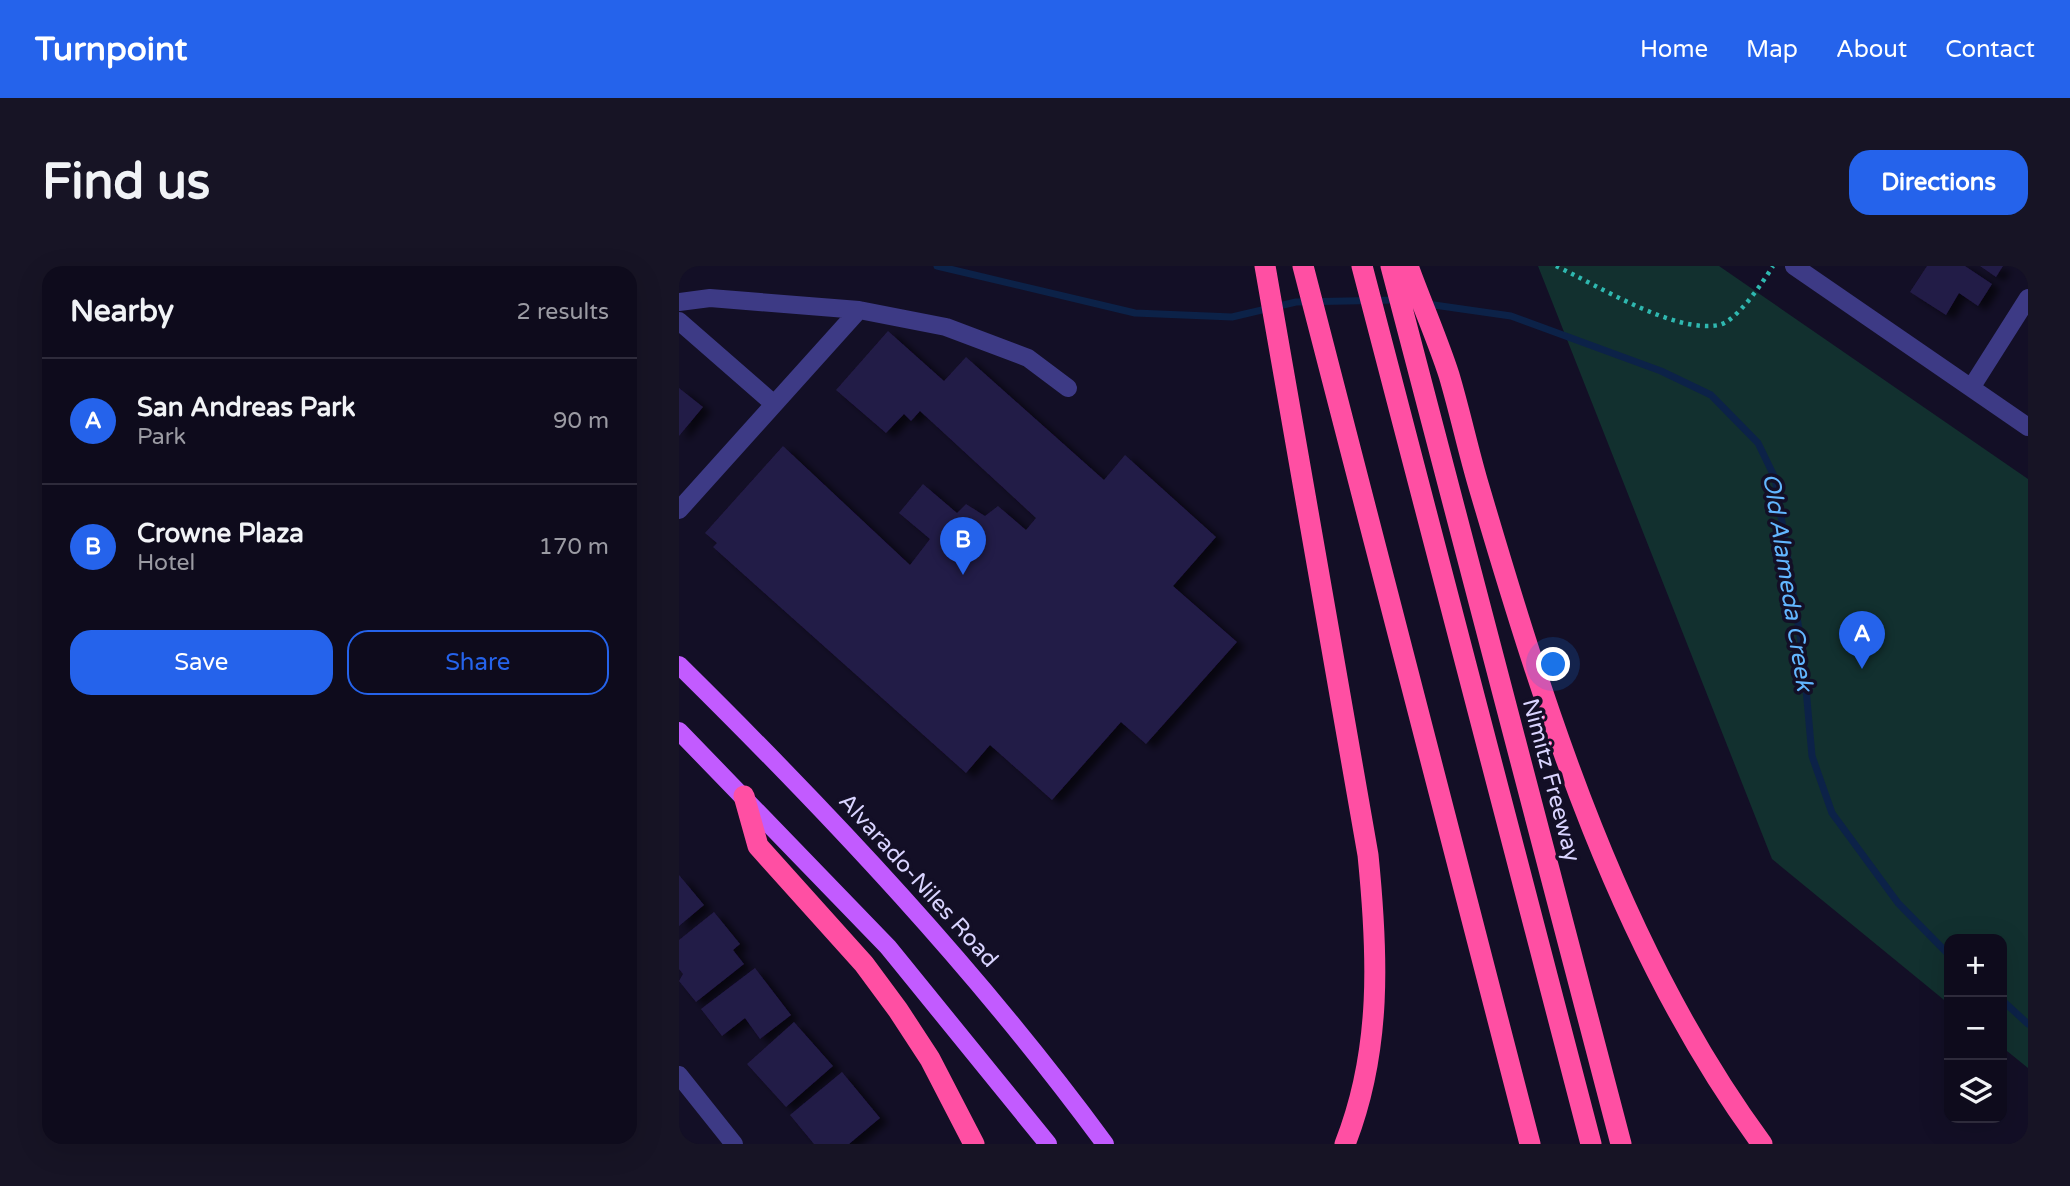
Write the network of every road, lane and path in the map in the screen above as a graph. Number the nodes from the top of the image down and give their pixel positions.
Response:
1 (1265, 266) edge
2 (1303, 266) edge
3 (1362, 266) edge
4 (1391, 266) edge
5 (1408, 266) edge
6 (1556, 266) edge
7 (1773, 266) edge
8 (1794, 266) edge
9 (2028, 298) edge
10 (679, 302) edge
11 (859, 310) junction
12 (679, 321) edge
13 (1068, 388) dead end
14 (1971, 388) junction
15 (774, 404) junction
16 (2028, 427) edge
17 (679, 510) edge
18 (679, 665) edge
19 (679, 731) edge
20 (744, 796) junction
21 (679, 1075) edge
22 (734, 1144) edge
23 (974, 1144) edge
24 (1048, 1144) edge
25 (1105, 1144) edge
26 (1345, 1144) edge
27 (1530, 1144) edge
28 (1591, 1144) edge
29 (1621, 1144) edge
30 (1762, 1144) edge

1 - 26 highway
2 - 27 highway
3 - 28 highway
4 - 29 highway, Nimitz Freeway
5 - 30 highway
6 - 7 path
8 - 14 street
9 - 14 street
10 - 11 street
11 - 13 street
11 - 15 street
12 - 15 street
14 - 16 street
15 - 17 street
18 - 25 main road, Alvarado-Niles Road
19 - 20 main road
20 - 23 highway
20 - 24 main road
21 - 22 street

